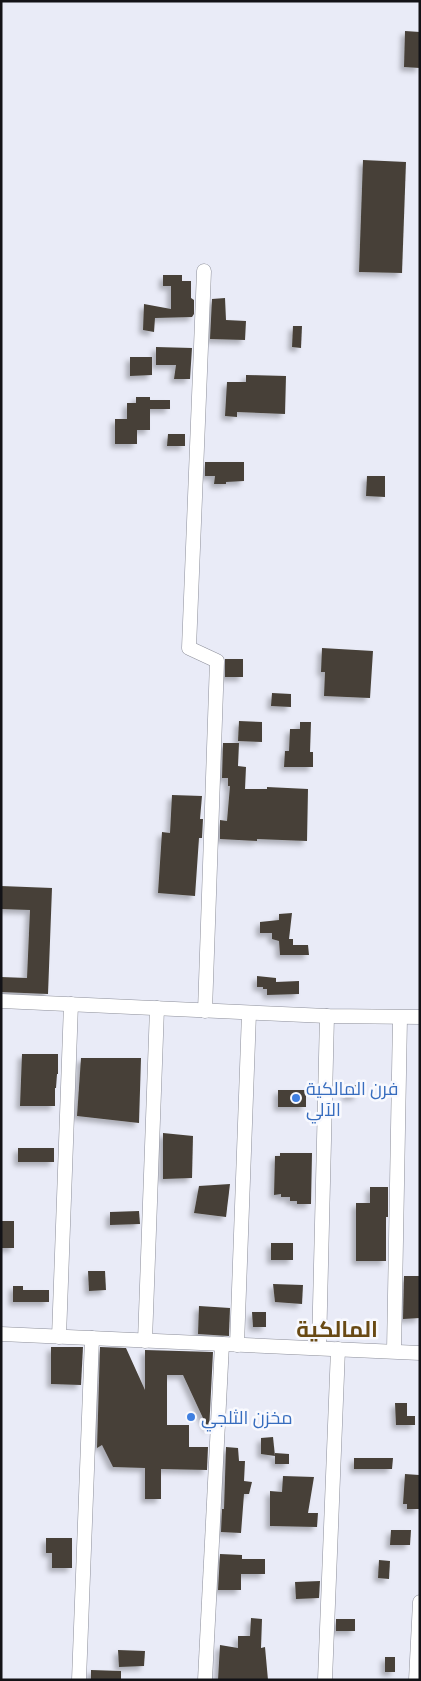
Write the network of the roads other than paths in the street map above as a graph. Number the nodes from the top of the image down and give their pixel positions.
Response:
1 (204, 271) dead end
2 (1, 1001) edge
3 (71, 1004) junction
4 (157, 1008) junction
5 (205, 1011) junction
6 (249, 1013) junction
7 (327, 1016) junction
8 (420, 1017) edge
9 (400, 1018) junction
10 (1, 1334) edge
11 (59, 1337) junction
12 (92, 1338) junction
13 (145, 1340) junction
14 (222, 1344) junction
15 (237, 1345) junction
16 (319, 1348) junction
17 (338, 1349) junction
18 (394, 1352) junction
19 (420, 1353) edge
20 (420, 1602) edge
21 (79, 1680) edge
22 (204, 1680) edge
23 (325, 1680) edge
24 (416, 1680) edge

1 - 5 street
2 - 3 street
3 - 4 street
3 - 11 street
4 - 5 street
4 - 13 street
5 - 6 street
6 - 7 street
6 - 15 street
7 - 9 street
7 - 16 street
8 - 9 street
9 - 18 street
10 - 11 street
11 - 12 street
12 - 13 street
12 - 21 street
13 - 14 street
14 - 15 street
14 - 22 street
15 - 16 street
16 - 17 street
17 - 18 street
17 - 23 street
18 - 19 street
20 - 24 street

